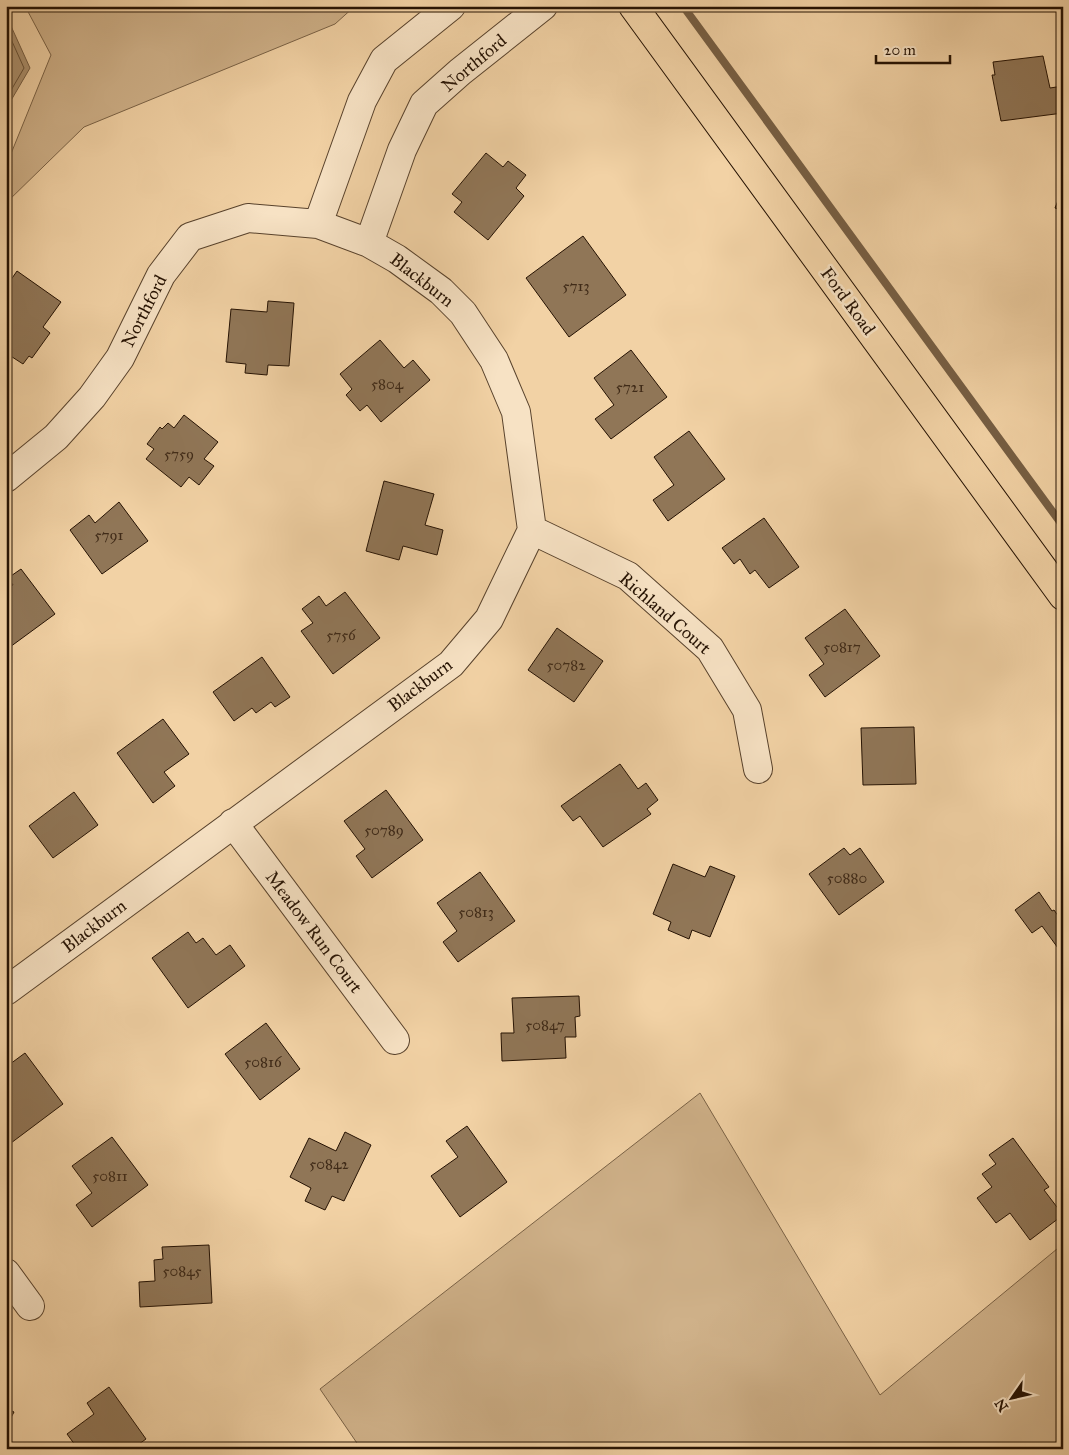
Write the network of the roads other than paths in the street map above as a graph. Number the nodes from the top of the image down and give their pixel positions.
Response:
1 (451, 6) edge
2 (543, 6) edge
3 (633, 6) edge
4 (318, 224) junction
5 (369, 243) junction
6 (6, 478) edge
7 (532, 530) junction
8 (1063, 596) edge
9 (758, 769) dead end
10 (233, 822) junction
11 (6, 991) edge
12 (395, 1040) dead end
13 (6, 1273) edge
14 (30, 1306) dead end

1 - 4 street
2 - 5 street, Northford
3 - 8 main road, Ford Road
4 - 5 street, Northford
4 - 6 street, Northford
5 - 7 street, Blackburn
7 - 9 street, Richland Court
7 - 10 street, Blackburn
10 - 11 street, Blackburn
10 - 12 street, Meadow Run Court
13 - 14 street

